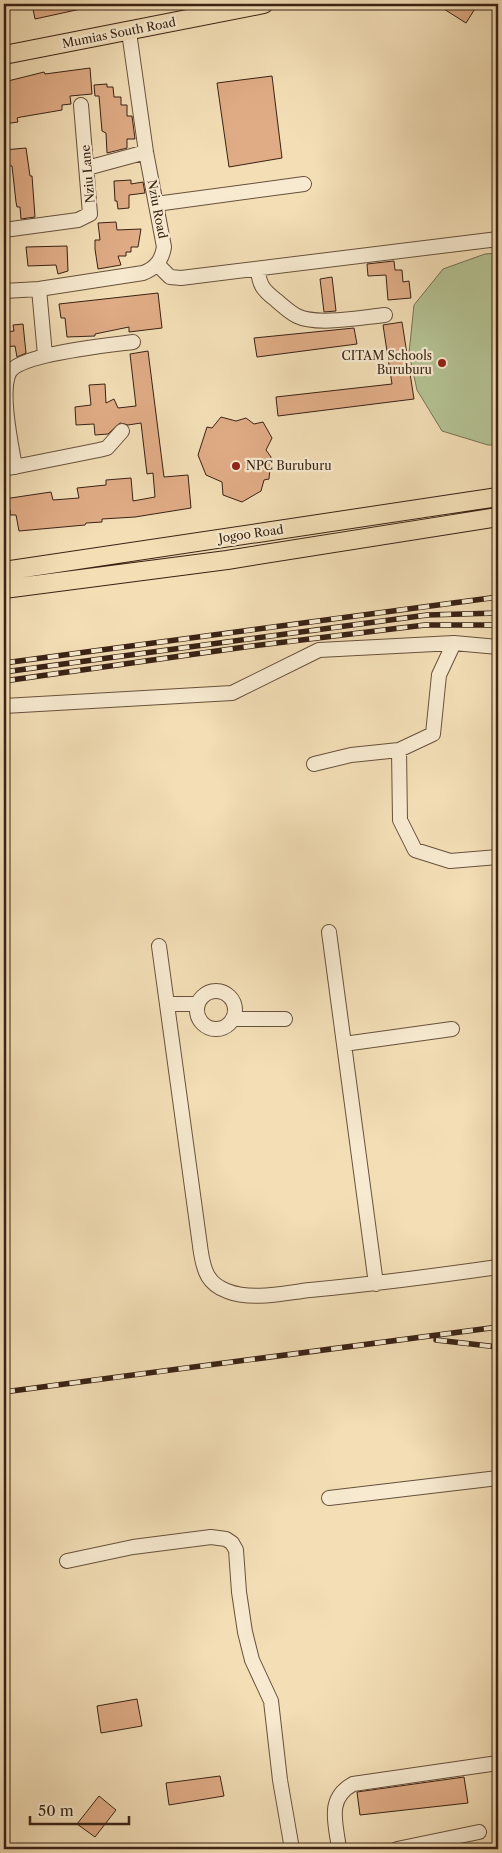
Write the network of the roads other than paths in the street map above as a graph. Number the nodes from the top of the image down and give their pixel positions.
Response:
1 (264, 4) edge
2 (129, 32) junction
3 (4, 54) edge
4 (81, 105) dead end
5 (146, 152) junction
6 (87, 168) junction
7 (304, 184) dead end
8 (156, 204) junction
9 (4, 230) edge
10 (498, 239) edge
11 (157, 264) junction
12 (258, 268) junction
13 (39, 289) junction
14 (4, 291) edge
15 (385, 315) dead end
16 (133, 342) dead end
17 (45, 355) junction
18 (122, 431) dead end
19 (9, 468) edge
20 (498, 498) edge
21 (498, 517) edge
22 (4, 571) edge
23 (4, 589) edge
24 (454, 643) junction
25 (498, 647) edge
26 (4, 706) edge
27 (399, 750) junction
28 (314, 764) dead end
29 (498, 857) edge
30 (328, 932) dead end
31 (159, 946) dead end
32 (167, 1004) junction
33 (197, 1004) junction
34 (285, 1018) dead end
35 (233, 1019) junction
36 (452, 1029) dead end
37 (344, 1044) junction
38 (498, 1267) edge
39 (376, 1284) junction
40 (498, 1478) edge
41 (329, 1498) dead end
42 (68, 1561) dead end
43 (498, 1763) edge
44 (479, 1832) dead end
45 (292, 1849) edge
46 (340, 1849) edge
47 (397, 1849) edge

1 - 2 main road, Mumias South Road
2 - 3 main road, Mumias South Road
2 - 5 street, Nziu Road
4 - 6 street, Nziu Lane
5 - 6 street
5 - 8 street, Nziu Road
6 - 9 street, Nziu Lane
7 - 8 street
8 - 11 street, Nziu Road
10 - 12 street
11 - 12 street
11 - 13 street
12 - 15 street
13 - 14 street
13 - 17 street
16 - 17 street
17 - 19 street
18 - 19 street
20 - 22 main road, Jogoo Road
21 - 23 main road, Jogoo Road
24 - 25 street
24 - 26 street
24 - 27 street
27 - 28 street
27 - 29 street
30 - 37 street
31 - 32 street
32 - 33 street
32 - 39 street
33 - 35 street
33 - 35 street
34 - 35 street
36 - 37 street
37 - 39 street
38 - 39 street
40 - 41 street
42 - 45 street
43 - 46 street
44 - 47 street

